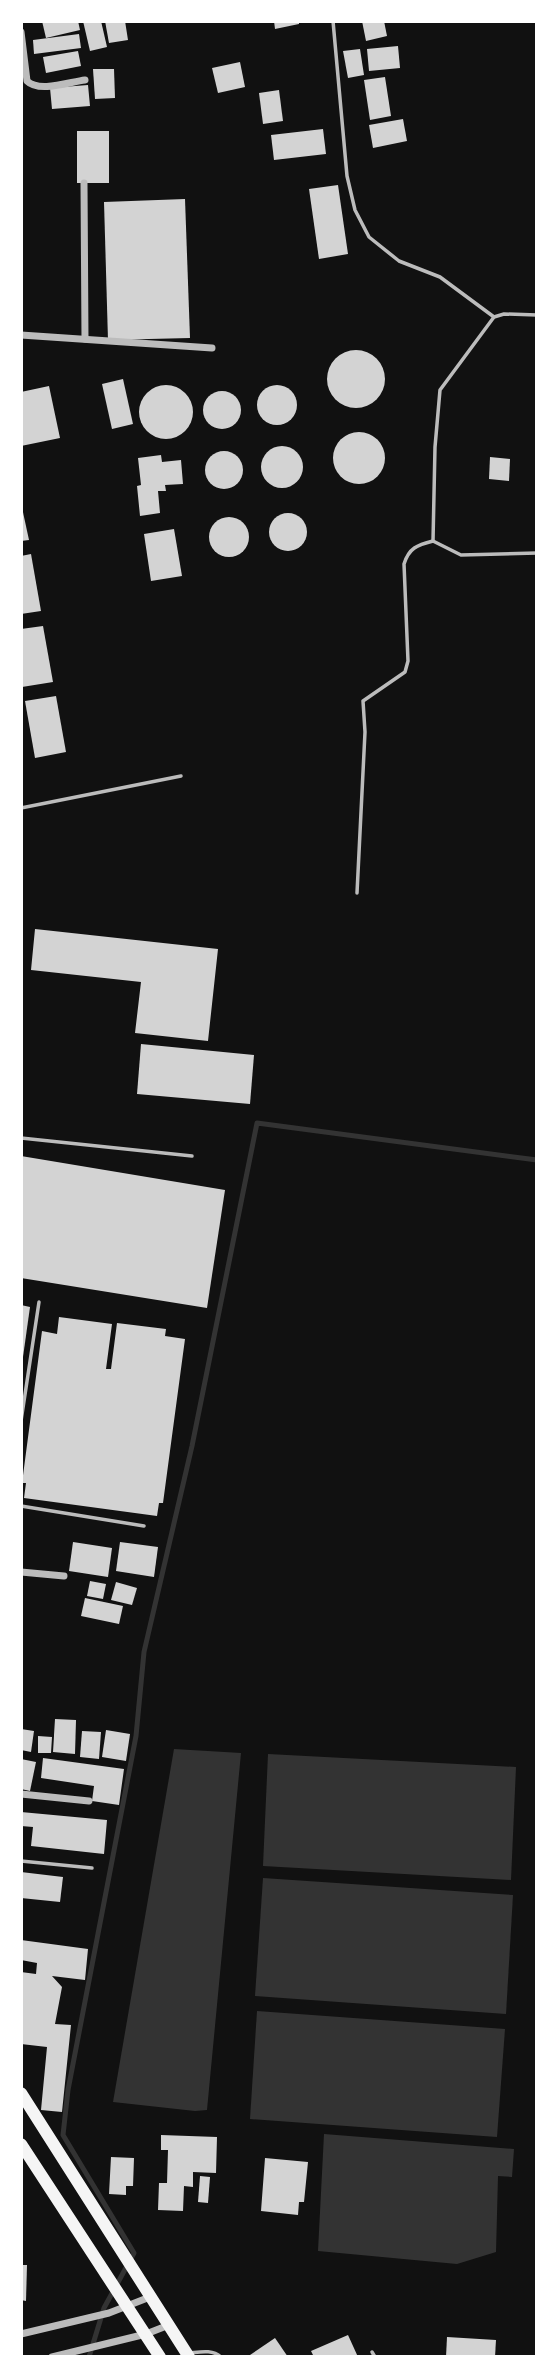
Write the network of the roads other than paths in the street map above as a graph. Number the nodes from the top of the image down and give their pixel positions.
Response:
1 (333, 21) edge
2 (21, 32) edge
3 (22, 52) edge
4 (85, 80) dead end
5 (84, 183) dead end
6 (537, 315) edge
7 (494, 317) junction
8 (21, 335) edge
9 (85, 339) junction
10 (212, 348) dead end
11 (433, 541) junction
12 (537, 553) edge
13 (181, 776) dead end
14 (21, 808) edge
15 (357, 893) dead end
16 (21, 1138) edge
17 (192, 1156) dead end
18 (39, 1302) dead end
19 (21, 1421) edge
20 (21, 1506) edge
21 (144, 1526) dead end
22 (21, 1572) edge
23 (64, 1576) dead end
24 (21, 1794) edge
25 (89, 1801) dead end
26 (21, 1861) edge
27 (92, 1868) dead end
28 (21, 2093) edge
29 (21, 2145) edge
30 (150, 2297) junction
31 (127, 2307) junction
32 (169, 2325) junction
33 (21, 2334) edge
34 (146, 2334) junction
35 (188, 2355) edge
36 (56, 2356) edge
37 (160, 2357) edge
38 (220, 2357) edge

1 - 7 lane
2 - 3 street
3 - 4 street
5 - 9 street
6 - 7 lane
7 - 11 lane
8 - 9 street
9 - 10 street
11 - 12 lane
11 - 15 lane
13 - 14 lane
16 - 17 lane
18 - 19 lane
20 - 21 lane
22 - 23 street
24 - 25 street
26 - 27 lane
28 - 30 highway
29 - 31 highway
30 - 31 street
30 - 32 highway
31 - 33 street
31 - 34 highway
32 - 34 street
32 - 35 highway
34 - 36 street
34 - 37 highway
35 - 38 lane

